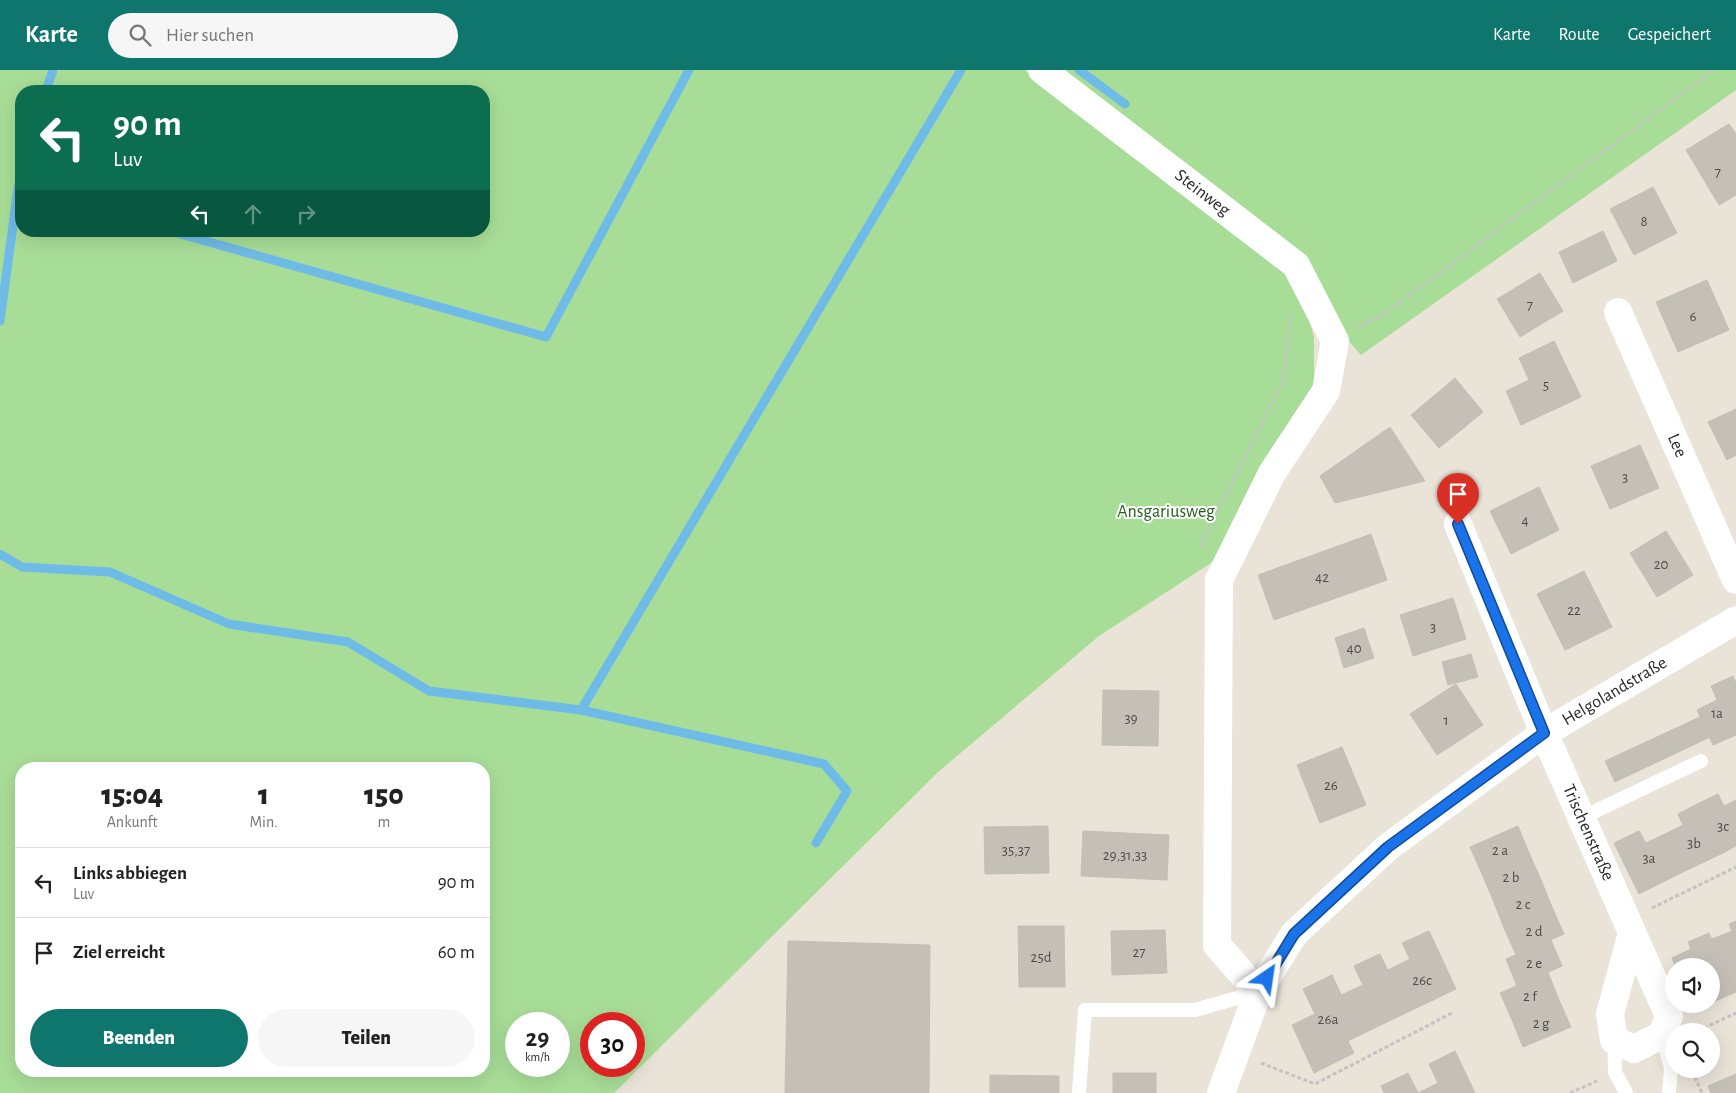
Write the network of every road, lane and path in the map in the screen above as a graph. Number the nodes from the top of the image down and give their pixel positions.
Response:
1 (1042, 70) edge
2 (1714, 70) edge
3 (1296, 265) junction
4 (1618, 312) dead end
5 (1335, 341) junction
6 (1458, 524) dead end
7 (1218, 580) junction
8 (1736, 580) edge
9 (1736, 620) edge
10 (1544, 733) junction
11 (1702, 761) dead end
12 (1581, 818) junction
13 (1736, 867) edge
14 (1629, 927) junction
15 (1258, 992) junction
16 (1452, 1013) dead end
17 (1736, 1013) edge
18 (1715, 1023) edge
19 (1662, 1035) junction
20 (1614, 1040) junction
21 (1234, 1053) junction
22 (1696, 1078) edge
23 (1079, 1093) edge
24 (1221, 1093) edge
25 (1626, 1093) edge
26 (1669, 1093) edge
27 (1702, 1093) edge

1 - 3 street, Steinweg
2 - 5 path
3 - 5 street, Steinweg
3 - 7 path
4 - 8 street, Lee
5 - 7 street
6 - 10 street, Trischenstraße
7 - 15 street
9 - 10 street, Helgolandstraße
10 - 12 street, Trischenstraße
10 - 15 street, Helgolandstraße
11 - 12 lane
12 - 14 street, Trischenstraße
13 - 14 path
14 - 19 street, Trischenstraße
14 - 20 street
15 - 21 street
15 - 23 lane
16 - 21 path
17 - 18 path
19 - 20 street
19 - 26 lane
20 - 25 lane
21 - 24 street
22 - 27 path

